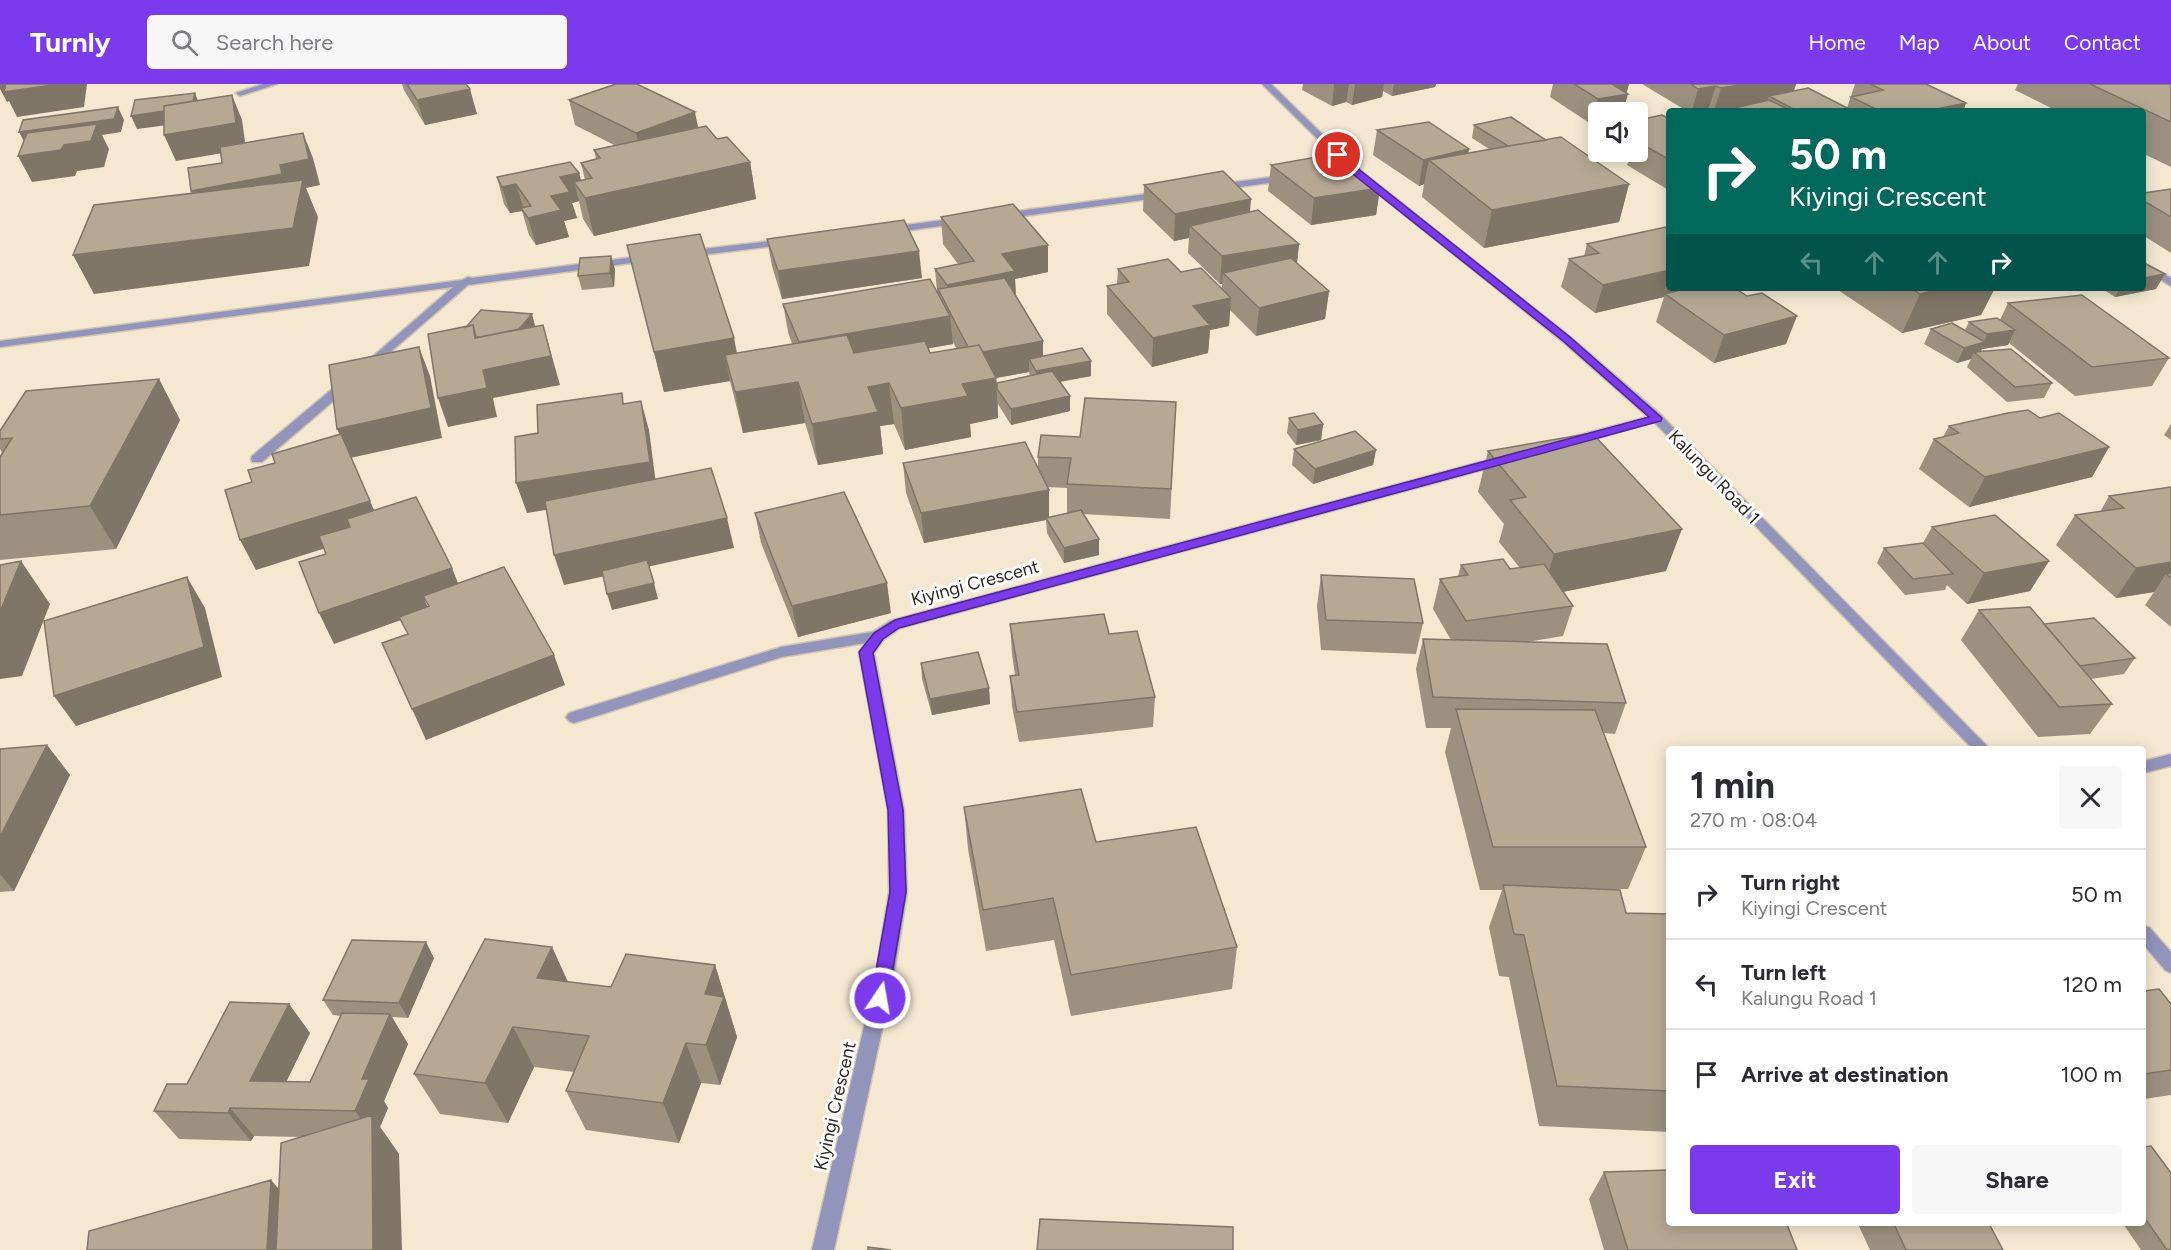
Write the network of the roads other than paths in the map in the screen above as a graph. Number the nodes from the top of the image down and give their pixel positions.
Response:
1 (273, 84) edge
2 (1266, 84) edge
3 (240, 93) dead end
4 (1294, 177) edge
5 (1211, 188) edge
6 (1176, 193) edge
7 (988, 218) edge
8 (976, 219) edge
9 (872, 232) edge
10 (804, 240) edge
11 (2146, 267) edge
12 (468, 280) junction
13 (2171, 283) edge
14 (0, 344) edge
15 (1657, 418) junction
16 (1564, 443) edge
17 (1518, 456) edge
18 (257, 459) dead end
19 (878, 636) junction
20 (574, 717) dead end
21 (1979, 746) edge
22 (2171, 760) edge
23 (2146, 766) edge
24 (2146, 935) edge
25 (2171, 965) edge
26 (823, 1250) edge

1 - 3 street
2 - 15 street, Kalungu Road 1
4 - 5 street
6 - 7 street
8 - 9 street
10 - 12 street
11 - 13 street
12 - 14 street
12 - 18 street
15 - 16 street
15 - 21 street, Kalungu Road 1
17 - 19 street, Kiyingi Crescent
19 - 20 street
19 - 26 street, Kiyingi Crescent
22 - 23 street
24 - 25 street

